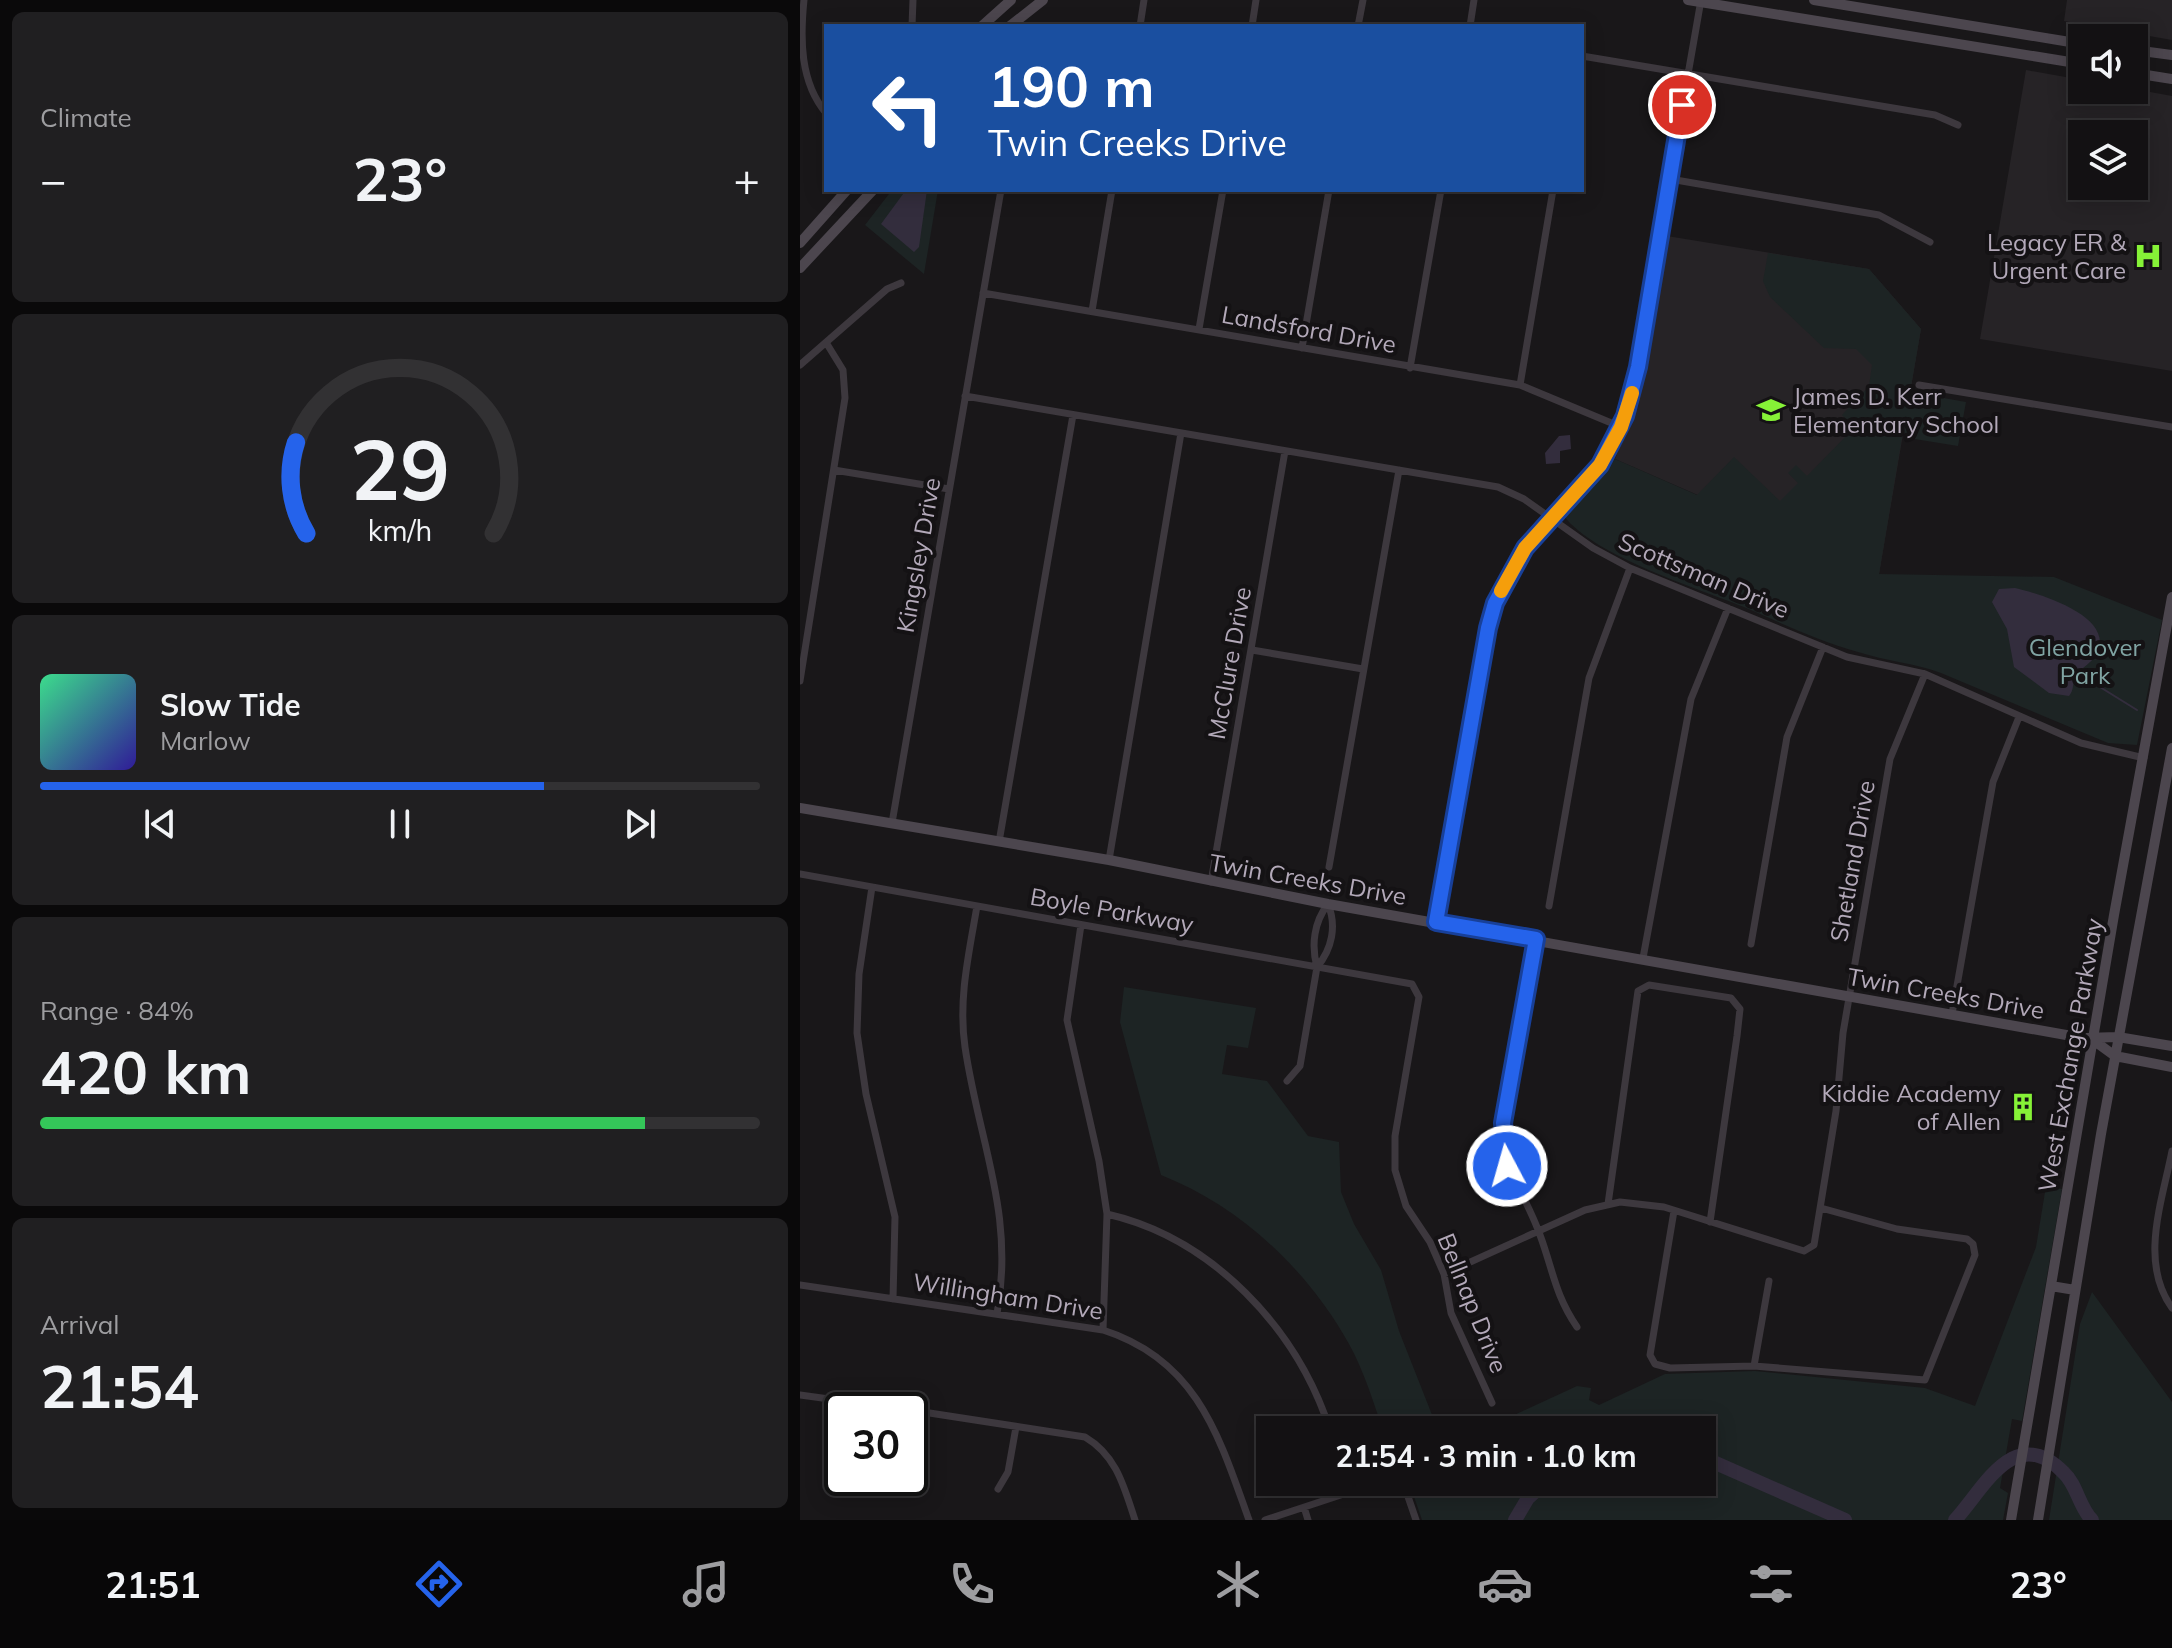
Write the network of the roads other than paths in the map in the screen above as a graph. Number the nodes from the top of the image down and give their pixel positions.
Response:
1 (804, 0) edge
2 (913, 0) edge
3 (1011, 0) edge
4 (1043, 0) edge
5 (1144, 0) edge
6 (1256, 0) edge
7 (1363, 0) edge
8 (1474, 0) edge
9 (1688, 0) edge
10 (1814, 0) edge
11 (1701, 1) edge
12 (912, 24) edge
13 (984, 24) edge
14 (1013, 24) edge
15 (1140, 24) edge
16 (1252, 24) edge
17 (1358, 24) edge
18 (1470, 24) edge
19 (2068, 41) edge
20 (2148, 52) edge
21 (2068, 55) edge
22 (2172, 55) edge
23 (1584, 56) edge
24 (2067, 62) joint
25 (1688, 73) junction
26 (2148, 75) edge
27 (2172, 79) edge
28 (824, 110) edge
29 (1958, 125) dead end
30 (1670, 179) junction
31 (845, 192) edge
32 (871, 192) edge
33 (1001, 192) edge
34 (1112, 192) edge
35 (1223, 192) edge
36 (1329, 192) edge
37 (1441, 192) edge
38 (1553, 192) edge
39 (1930, 242) dead end
40 (800, 243) edge
41 (800, 268) edge
42 (901, 283) dead end
43 (983, 293) junction
44 (1092, 311) junction
45 (1199, 329) junction
46 (827, 344) junction
47 (1302, 348) junction
48 (800, 365) edge
49 (1410, 368) junction
50 (1520, 385) junction
51 (1919, 385) dead end
52 (965, 396) junction
53 (1073, 415) junction
54 (1621, 427) junction
55 (2172, 427) edge
56 (1181, 433) junction
57 (1285, 451) junction
58 (834, 470) junction
59 (1399, 470) junction
60 (949, 489) junction
61 (1552, 519) junction
62 (1630, 568) junction
63 (2172, 600) edge
64 (1728, 608) junction
65 (1823, 647) junction
66 (1252, 650) junction
67 (1363, 669) junction
68 (1925, 674) junction
69 (800, 681) edge
70 (2019, 717) junction
71 (2172, 748) edge
72 (2144, 758) junction
73 (800, 808) edge
74 (892, 823) junction
75 (999, 842) junction
76 (1109, 860) junction
77 (1329, 867) dead end
78 (800, 874) edge
79 (1211, 882) junction
80 (872, 887) junction
81 (1328, 904) junction
82 (977, 906) junction
83 (1549, 906) dead end
84 (1436, 922) junction
85 (1081, 925) junction
86 (1536, 939) junction
87 (1751, 944) dead end
88 (1643, 958) junction
89 (1317, 967) junction
90 (1416, 987) joint
91 (1850, 995) junction
92 (1952, 1014) junction
93 (2118, 1037) junction
94 (2093, 1040) junction
95 (2172, 1046) edge
96 (2115, 1056) junction
97 (2172, 1067) edge
98 (1287, 1081) dead end
99 (2172, 1151) edge
100 (1608, 1204) junction
101 (1821, 1208) junction
102 (1674, 1211) junction
103 (1107, 1214) junction
104 (1710, 1222) junction
105 (1539, 1232) junction
106 (1444, 1274) junction
107 (1769, 1281) dead end
108 (800, 1285) edge
109 (2051, 1286) junction
110 (2075, 1290) junction
111 (893, 1299) junction
112 (2172, 1308) edge
113 (997, 1314) junction
114 (1577, 1327) dead end
115 (1103, 1330) junction
116 (1754, 1366) junction
117 (800, 1395) edge
118 (824, 1398) edge
119 (1492, 1403) dead end
120 (928, 1414) edge
121 (1324, 1416) edge
122 (1016, 1427) junction
123 (998, 1489) dead end
124 (1338, 1496) edge
125 (1408, 1496) edge
126 (1304, 1507) junction
127 (1135, 1520) edge
128 (1249, 1520) edge
129 (1265, 1520) edge
130 (1308, 1520) edge
131 (1416, 1520) edge
132 (2011, 1520) edge
133 (2038, 1520) edge

1 - 28 street
2 - 12 street
3 - 13 main road
4 - 14 main road
5 - 15 street
6 - 16 street
7 - 17 street
8 - 18 street
9 - 11 main road
10 - 19 main road
11 - 24 main road
11 - 25 street
20 - 22 main road
21 - 24 main road
23 - 25 street
25 - 29 street
25 - 30 street
26 - 27 main road
30 - 39 street
30 - 54 street
31 - 40 main road
32 - 41 main road
33 - 43 street, Kingsley Drive
34 - 44 street
35 - 45 street
36 - 47 street
37 - 49 street
38 - 50 street
42 - 46 street
43 - 44 street, Landsford Drive
43 - 52 street, Kingsley Drive
44 - 45 street, Landsford Drive
45 - 47 street, Landsford Drive
46 - 48 street
46 - 58 street
47 - 49 street, Landsford Drive
49 - 50 street, Landsford Drive
50 - 54 street, Landsford Drive
51 - 55 street
52 - 53 street, Scottsman Drive
52 - 60 street, Kingsley Drive
53 - 56 street, Scottsman Drive
53 - 75 street
54 - 61 street
56 - 57 street, Scottsman Drive
56 - 76 street
57 - 59 street, Scottsman Drive
57 - 66 street, McClure Drive
58 - 60 street
58 - 69 street
59 - 61 street, Scottsman Drive
59 - 67 street
60 - 74 street, Kingsley Drive
61 - 62 street, Scottsman Drive
61 - 84 street
62 - 64 street, Scottsman Drive
62 - 83 street
63 - 72 main road, West Exchange Parkway
64 - 65 street, Scottsman Drive
64 - 88 street
65 - 68 street, Scottsman Drive
65 - 87 street
66 - 67 street
66 - 79 street, McClure Drive
67 - 77 street
68 - 70 street, Scottsman Drive
68 - 91 street, Shetland Drive
70 - 72 street, Scottsman Drive
70 - 92 street
71 - 93 main road, West Exchange Parkway
72 - 94 main road, West Exchange Parkway
73 - 74 main road, Twin Creeks Drive
74 - 75 main road, Twin Creeks Drive
75 - 76 main road, Twin Creeks Drive
76 - 79 main road, Twin Creeks Drive
78 - 80 street, Boyle Parkway
79 - 81 main road, Twin Creeks Drive
80 - 82 street, Boyle Parkway
80 - 111 street
81 - 84 main road, Twin Creeks Drive
81 - 89 street
81 - 89 street
82 - 85 street, Boyle Parkway
82 - 113 street
84 - 86 main road, Twin Creeks Drive
85 - 89 street, Boyle Parkway
85 - 103 street
86 - 88 main road, Twin Creeks Drive
86 - 105 street
88 - 91 main road, Twin Creeks Drive
89 - 90 street, Boyle Parkway
89 - 98 street
90 - 106 street, Bellnap Drive
91 - 92 main road, Twin Creeks Drive
91 - 101 street, Shetland Drive
92 - 94 main road, Twin Creeks Drive
93 - 94 main road, Twin Creeks Drive
93 - 95 main road, Twin Creeks Drive
93 - 96 main road, West Exchange Parkway
94 - 96 main road, Twin Creeks Drive
94 - 109 main road, West Exchange Parkway
96 - 97 main road, Twin Creeks Drive
96 - 110 main road, West Exchange Parkway
99 - 112 street
100 - 102 street
100 - 104 street
100 - 105 street
101 - 104 street, Shetland Drive
101 - 116 street
102 - 104 street
102 - 116 street
103 - 115 street
103 - 121 street
105 - 106 street
105 - 114 street
106 - 119 street, Bellnap Drive
107 - 116 street
108 - 111 street, Willingham Drive
109 - 110 main road
109 - 132 main road, West Exchange Parkway
110 - 133 main road, West Exchange Parkway
111 - 113 street, Willingham Drive
113 - 115 street, Willingham Drive
115 - 128 street, Willingham Drive
117 - 118 street
120 - 122 street
122 - 123 street
122 - 127 street
124 - 126 street
125 - 131 street
126 - 129 street
126 - 130 street

